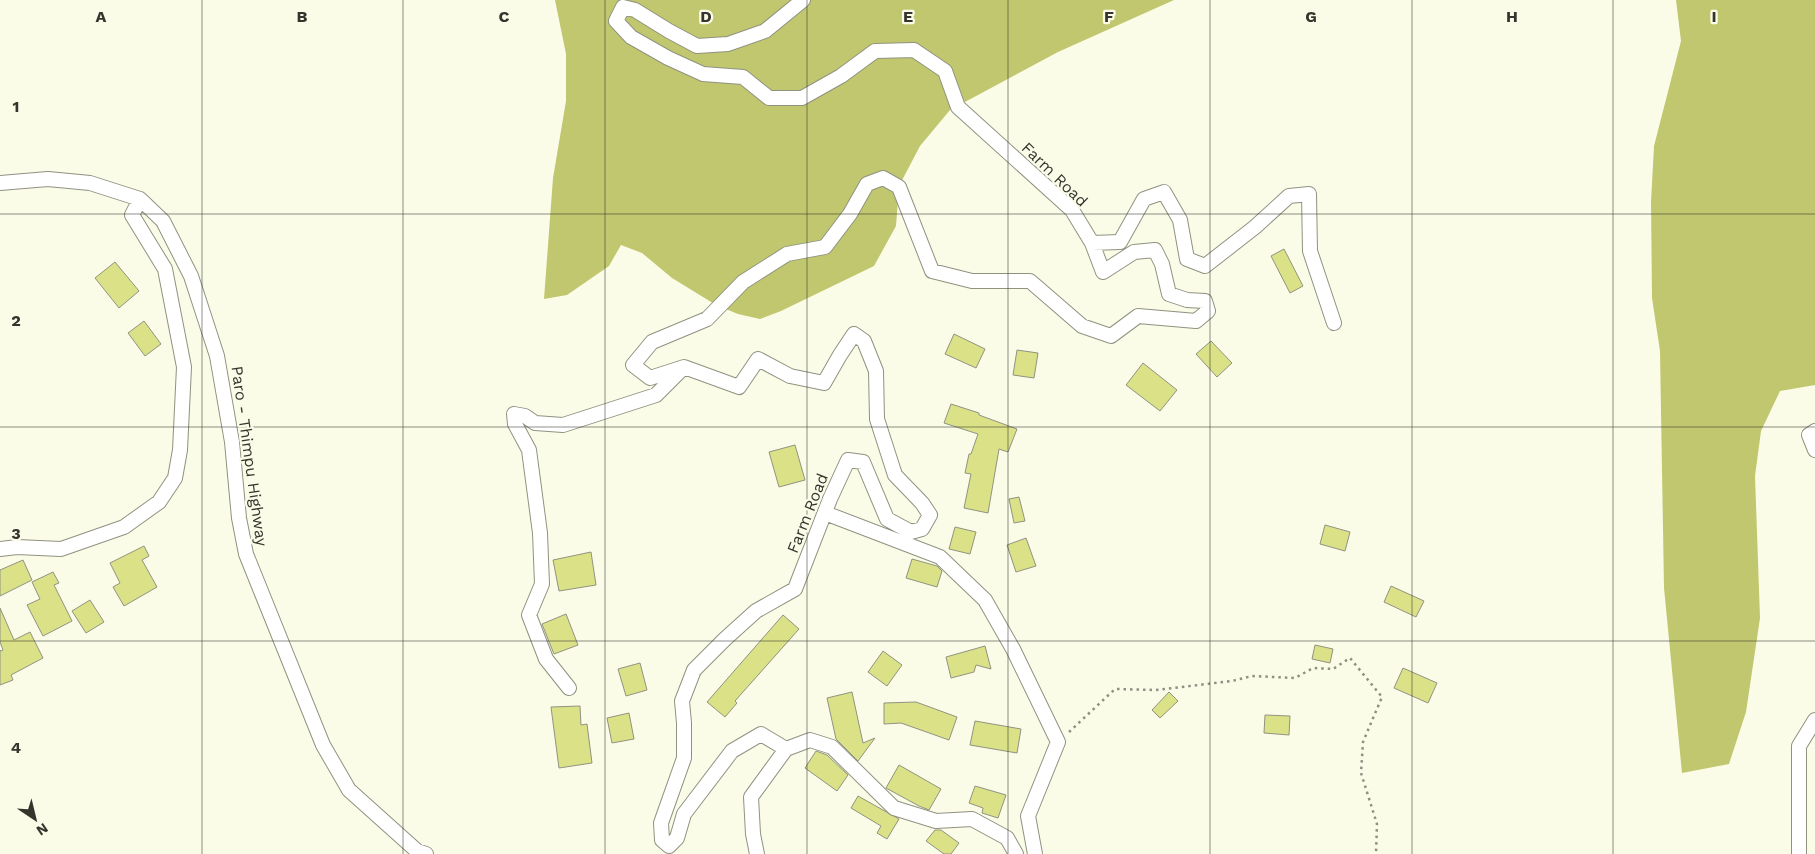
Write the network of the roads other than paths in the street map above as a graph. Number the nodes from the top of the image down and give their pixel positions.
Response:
1 (803, 0) edge
2 (0, 183) edge
3 (140, 199) junction
4 (1092, 243) junction
5 (1334, 323) dead end
6 (684, 366) junction
7 (1815, 431) edge
8 (1815, 450) edge
9 (825, 513) junction
10 (0, 549) edge
11 (569, 688) dead end
12 (1815, 720) edge
13 (786, 749) junction
14 (426, 854) edge
15 (756, 854) edge
16 (1016, 854) edge
17 (1035, 854) edge
18 (1800, 854) edge

1 - 4 street, Farm Road
2 - 3 street, Paro - Thimpu Highway
3 - 10 street
3 - 14 street, Paro - Thimpu Highway
4 - 5 street
4 - 6 street, Farm Road
6 - 9 street, Farm Road
6 - 11 street
7 - 8 street
9 - 13 street, Farm Road
9 - 17 street
12 - 18 street
13 - 15 street
13 - 16 street

